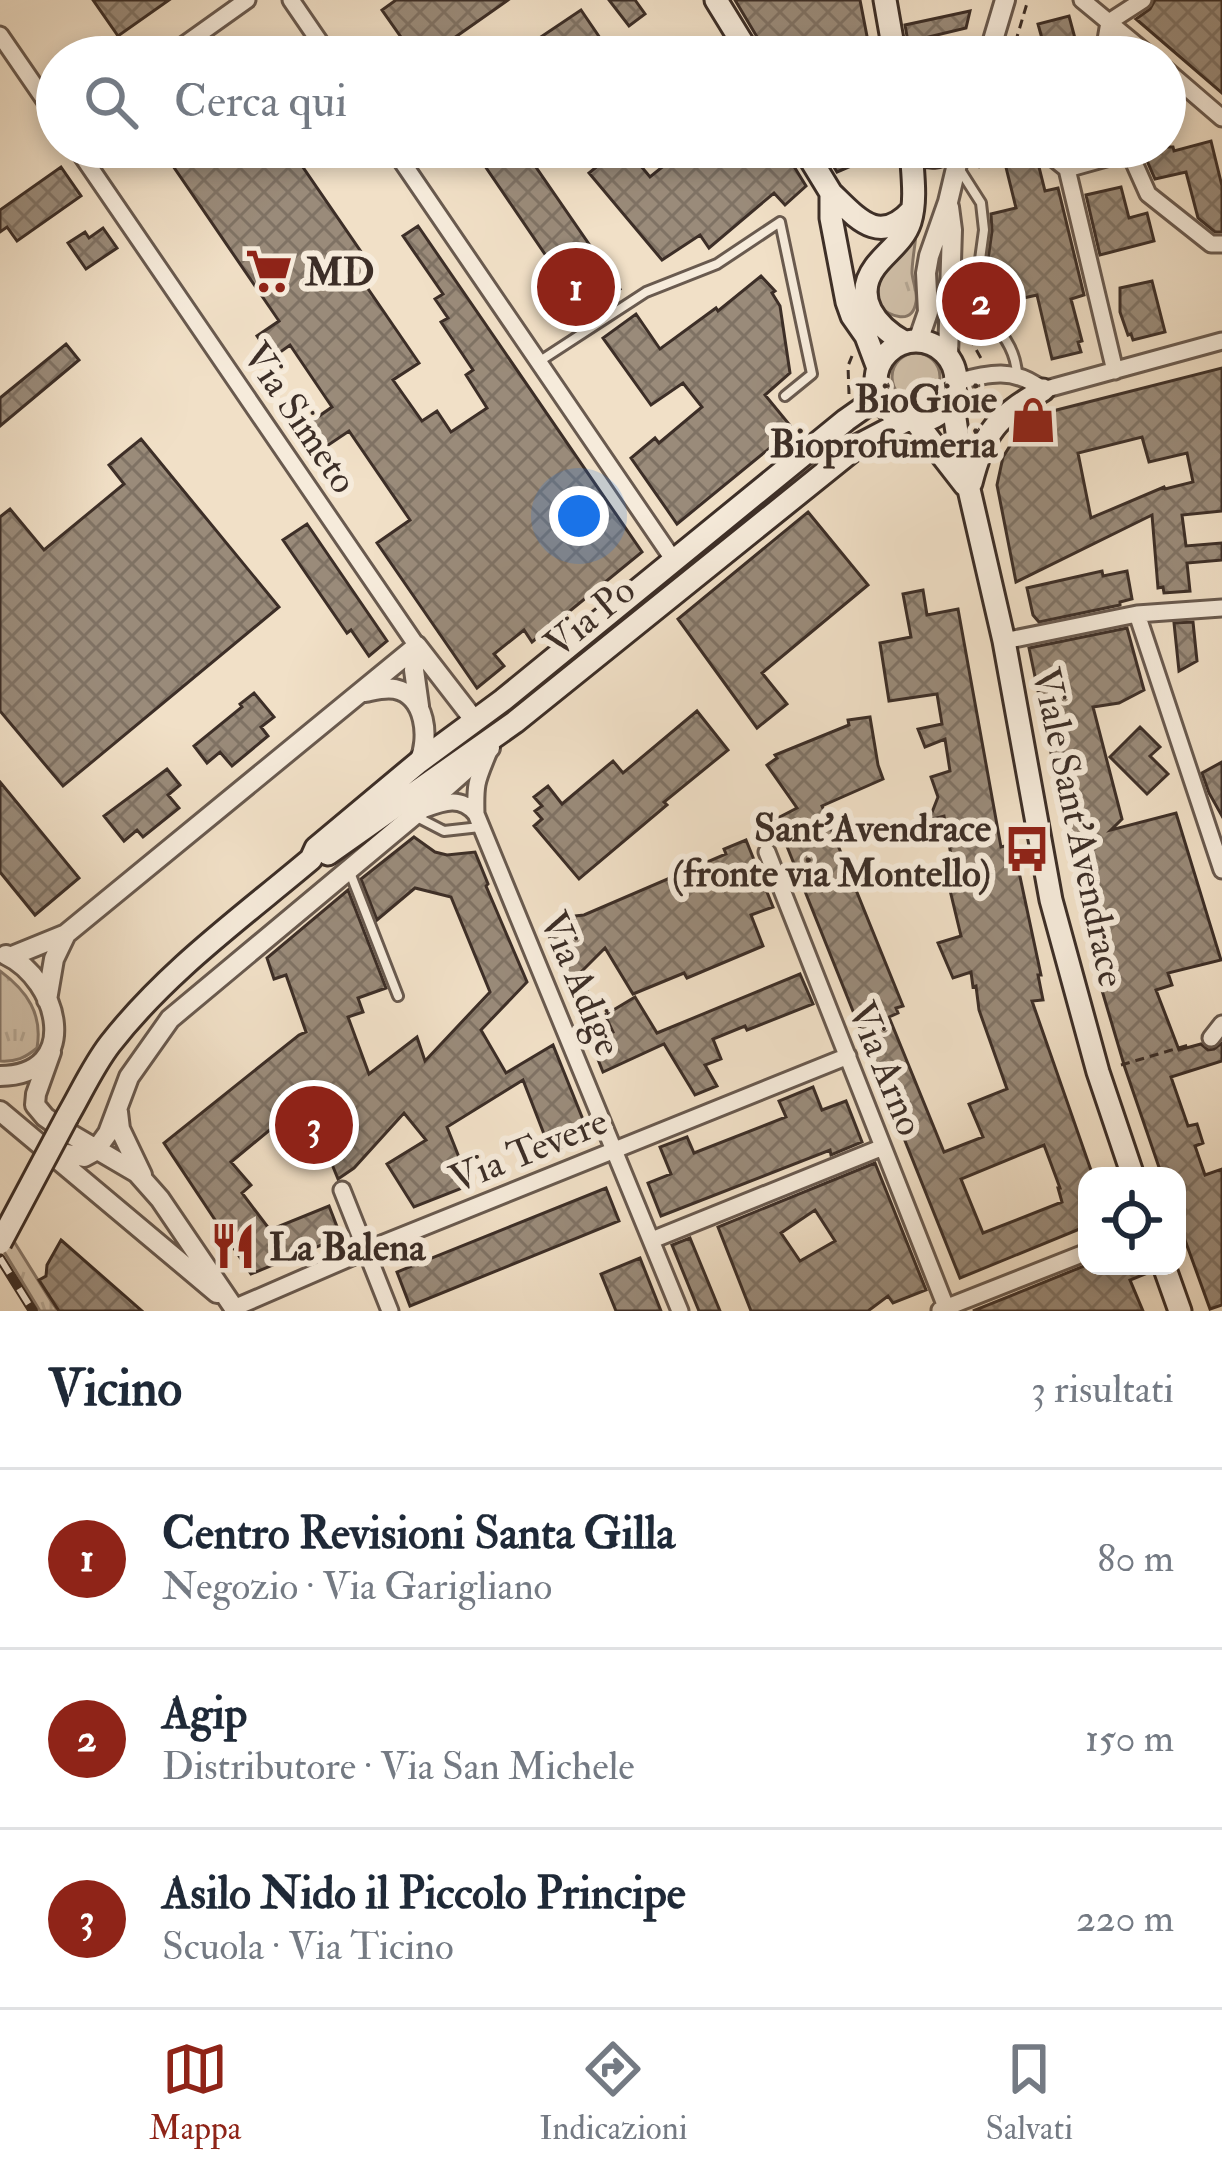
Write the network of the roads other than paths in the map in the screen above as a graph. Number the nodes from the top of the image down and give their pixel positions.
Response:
1 (247, 0) edge
2 (291, 0) edge
3 (716, 0) edge
4 (885, 0) edge
5 (1005, 0) edge
6 (1082, 0) edge
7 (1143, 0) edge
8 (1109, 22) junction
9 (0, 35) edge
10 (196, 36) edge
11 (316, 36) edge
12 (738, 36) edge
13 (892, 36) edge
14 (994, 36) edge
15 (1107, 36) edge
16 (1125, 36) edge
17 (36, 87) edge
18 (1186, 87) edge
19 (1222, 118) edge
20 (90, 168) edge
21 (406, 168) edge
22 (816, 168) edge
23 (912, 168) edge
24 (956, 168) edge
25 (966, 168) edge
26 (1072, 168) edge
27 (1136, 168) edge
28 (1066, 170) joint
29 (831, 193) junction
30 (948, 202) junction
31 (912, 210) junction
32 (1222, 244) edge
33 (911, 341) junction
34 (1222, 341) edge
35 (948, 356) junction
36 (538, 362) junction
37 (878, 368) junction
38 (1115, 371) junction
39 (1017, 374) junction
40 (954, 390) junction
41 (1043, 390) junction
42 (785, 396) dead end
43 (880, 396) junction
44 (911, 422) junction
45 (969, 490) junction
46 (673, 559) junction
47 (1222, 608) edge
48 (1137, 614) junction
49 (1004, 641) junction
50 (417, 646) junction
51 (361, 693) junction
52 (420, 713) junction
53 (475, 721) junction
54 (515, 722) junction
55 (490, 748) junction
56 (419, 762) junction
57 (416, 814) junction
58 (479, 821) junction
59 (767, 852) dead end
60 (311, 859) junction
61 (348, 869) junction
62 (1222, 870) edge
63 (66, 934) junction
64 (6, 955) edge
65 (398, 996) dead end
66 (47, 1000) junction
67 (51, 1052) junction
68 (848, 1056) junction
69 (0, 1076) edge
70 (120, 1098) junction
71 (0, 1111) edge
72 (883, 1147) junction
73 (616, 1149) junction
74 (51, 1151) junction
75 (95, 1151) junction
76 (1130, 1167) edge
77 (147, 1185) junction
78 (343, 1190) dead end
79 (652, 1240) junction
80 (0, 1243) edge
81 (365, 1250) junction
82 (1078, 1256) edge
83 (1167, 1275) edge
84 (942, 1309) edge
85 (236, 1310) edge
86 (390, 1311) edge
87 (680, 1311) edge
88 (1180, 1311) edge

1 - 10 street
2 - 11 street
3 - 12 main road
4 - 13 main road
5 - 14 street
6 - 8 street
7 - 8 street
8 - 15 street
8 - 16 street
9 - 17 street
18 - 19 street
20 - 50 street, Via Simeto
21 - 36 street
22 - 29 main road
23 - 31 main road
24 - 30 street
25 - 39 lane
26 - 28 street
27 - 32 street
28 - 38 street
29 - 31 main road
29 - 37 main road
30 - 33 street
30 - 35 street
31 - 33 main road
33 - 35 main road
33 - 37 main road
34 - 38 street
35 - 40 main road
36 - 42 lane
36 - 46 street
37 - 43 main road
38 - 41 street
39 - 40 street
39 - 41 street
40 - 44 main road
40 - 45 main road, Viale Sant'Avendrace
41 - 45 main road
43 - 44 main road
43 - 46 main road, Via Po
44 - 45 main road, Viale Sant'Avendrace
44 - 54 main road, Via Po
45 - 49 main road, Viale Sant'Avendrace
46 - 53 main road, Via Po
47 - 48 street
48 - 49 street
48 - 62 street
49 - 76 main road, Viale Sant'Avendrace
50 - 51 street
50 - 52 street
50 - 53 street, Via Simeto
51 - 52 street
51 - 63 street
52 - 56 street
53 - 56 main road, Via Po
54 - 55 street
54 - 60 main road, Via Po
55 - 57 street
55 - 58 street
56 - 60 main road, Via Po
57 - 58 lane
57 - 58 street
57 - 61 street
58 - 73 street, Via Adige
59 - 68 street, Via Arno
60 - 80 main road, Via Po, bridge
61 - 65 lane
61 - 70 street
63 - 64 street
63 - 66 street
64 - 66 street
66 - 67 street
67 - 69 street
67 - 75 street
68 - 72 street, Via Arno
68 - 73 street, Via Tevere
70 - 75 street
70 - 77 street
71 - 74 street
72 - 79 street
72 - 84 street, Via Arno
73 - 79 street, Via Adige
73 - 81 street, Via Tevere
74 - 75 street
74 - 85 street
75 - 77 street
77 - 85 street
78 - 81 street
79 - 87 street, Via Adige
81 - 85 street, Via Tevere
81 - 86 street
82 - 84 street
83 - 88 main road

